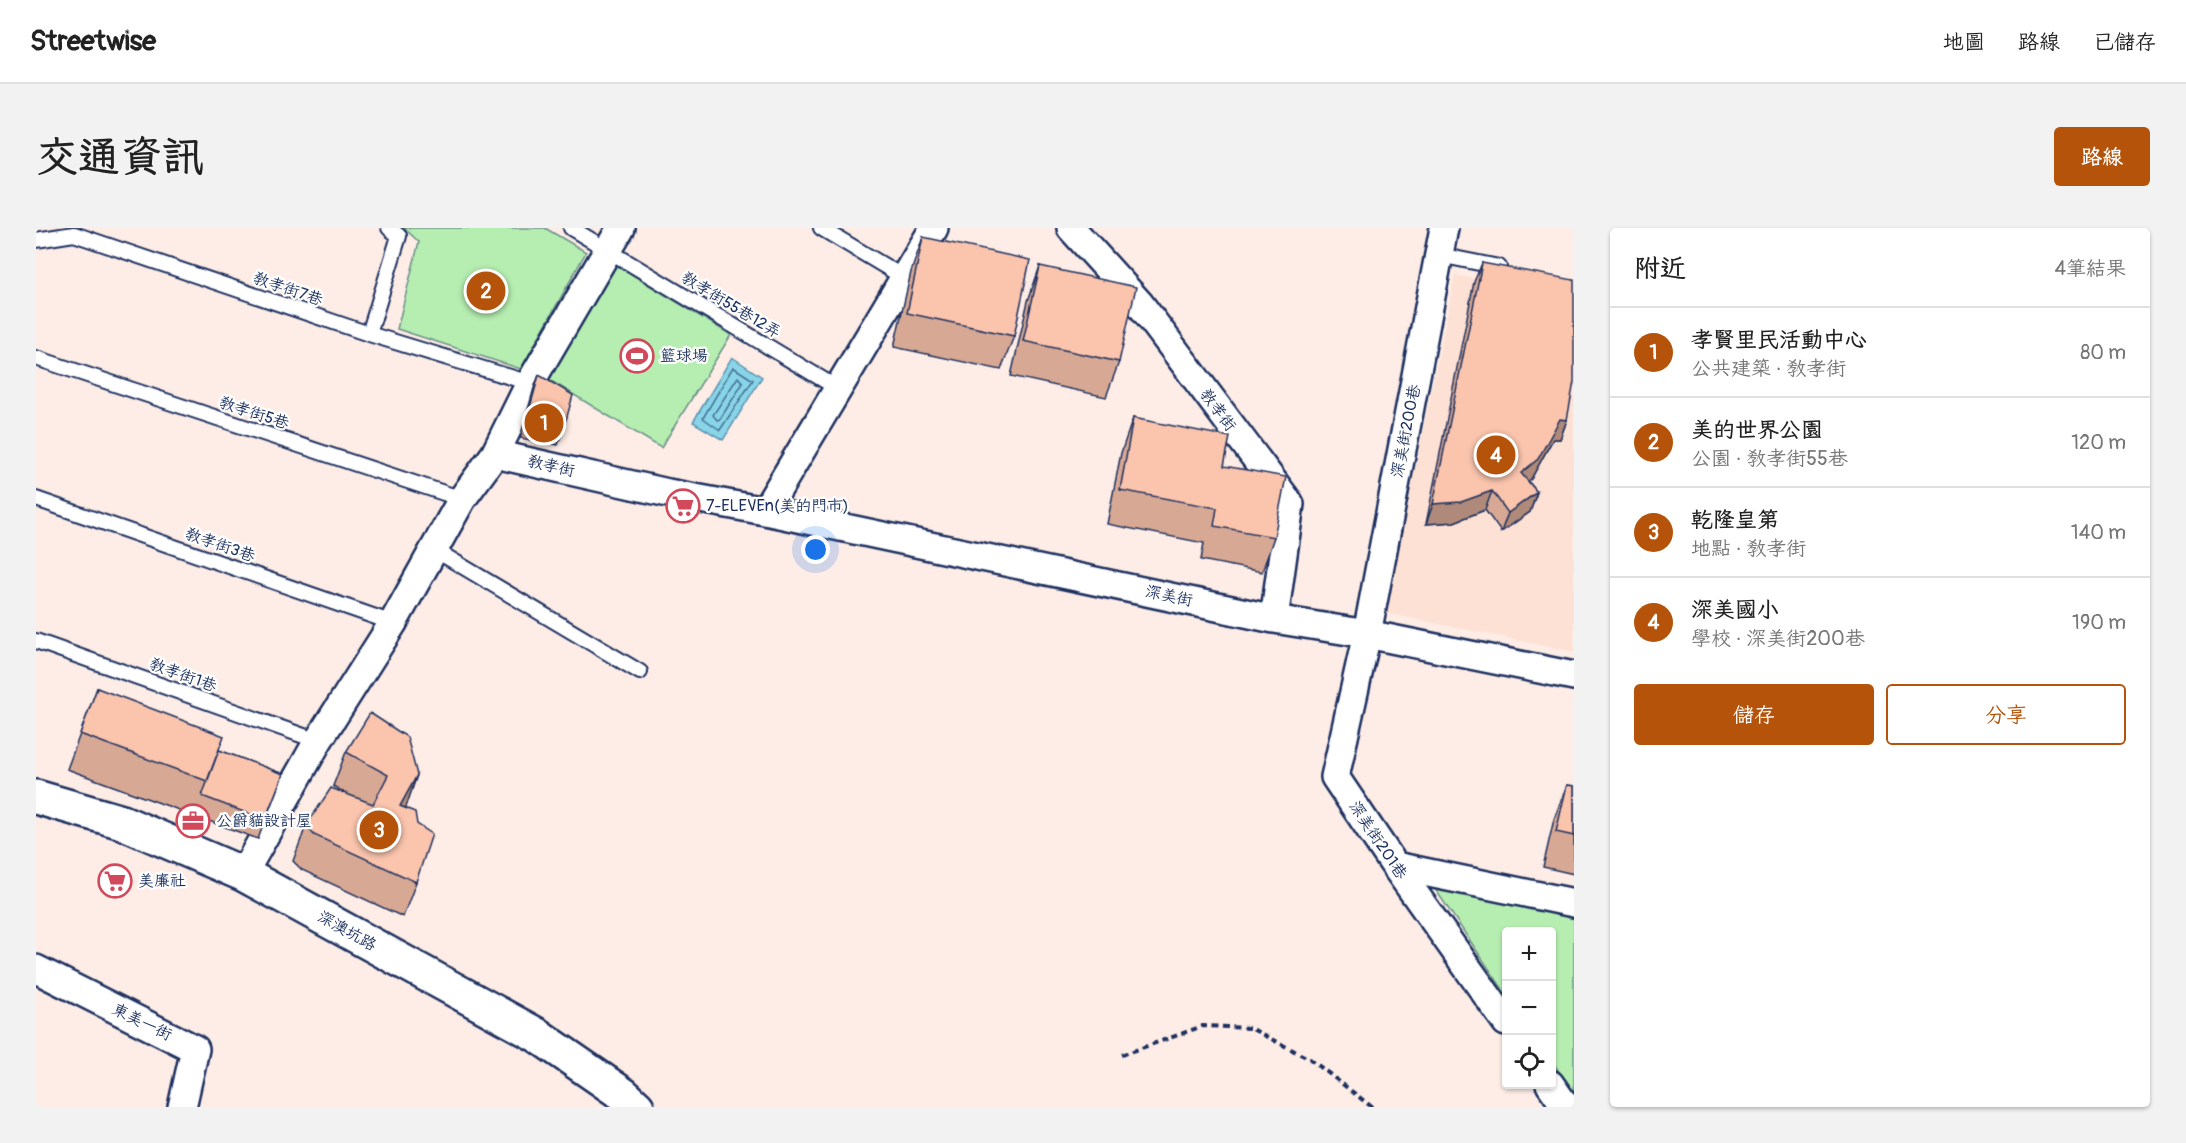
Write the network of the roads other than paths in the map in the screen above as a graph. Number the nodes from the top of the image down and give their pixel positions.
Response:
1 (389, 228) edge
2 (571, 228) edge
3 (821, 228) edge
4 (934, 228) edge
5 (1071, 228) edge
6 (1444, 228) edge
7 (615, 239) edge
8 (36, 240) edge
9 (1439, 255) junction
10 (1518, 270) edge
11 (903, 277) junction
12 (369, 334) junction
13 (36, 358) edge
14 (530, 382) junction
15 (837, 388) junction
16 (495, 454) junction
17 (36, 499) edge
18 (462, 500) junction
19 (765, 511) junction
20 (435, 550) junction
21 (1274, 619) junction
22 (393, 623) junction
23 (1367, 634) junction
24 (36, 641) edge
25 (640, 672) dead end
26 (1574, 676) edge
27 (318, 741) junction
28 (36, 797) edge
29 (1395, 866) junction
30 (243, 874) junction
31 (1574, 903) edge
32 (36, 969) edge
33 (1502, 1016) edge
34 (1553, 1089) edge
35 (182, 1107) edge
36 (638, 1107) edge
37 (1566, 1107) edge

1 - 12 lane
2 - 7 lane, 教孝街55巷12弄
3 - 11 lane
4 - 11 street
5 - 21 street, 教孝街
6 - 9 street, 深美街200巷
7 - 14 street
7 - 15 lane, 教孝街55巷12弄
8 - 12 lane, 教孝街7巷
9 - 10 lane
9 - 23 street, 深美街200巷
11 - 15 street
12 - 14 lane, 教孝街7巷
13 - 18 lane, 教孝街5巷
14 - 16 street
15 - 19 street
16 - 18 street
16 - 19 street, 教孝街
17 - 22 lane, 教孝街3巷
18 - 20 street
19 - 21 street, 深美街
20 - 22 street
20 - 25 lane
21 - 23 street, 深美街
22 - 27 street
23 - 26 street, 深美街
23 - 29 street, 深美街201巷
24 - 27 lane, 教孝街1巷
27 - 30 street
28 - 30 street, 深澳坑路
29 - 31 street
29 - 33 street, 深美街201巷
30 - 36 street, 深澳坑路
32 - 35 street, 東美一街
34 - 37 street

